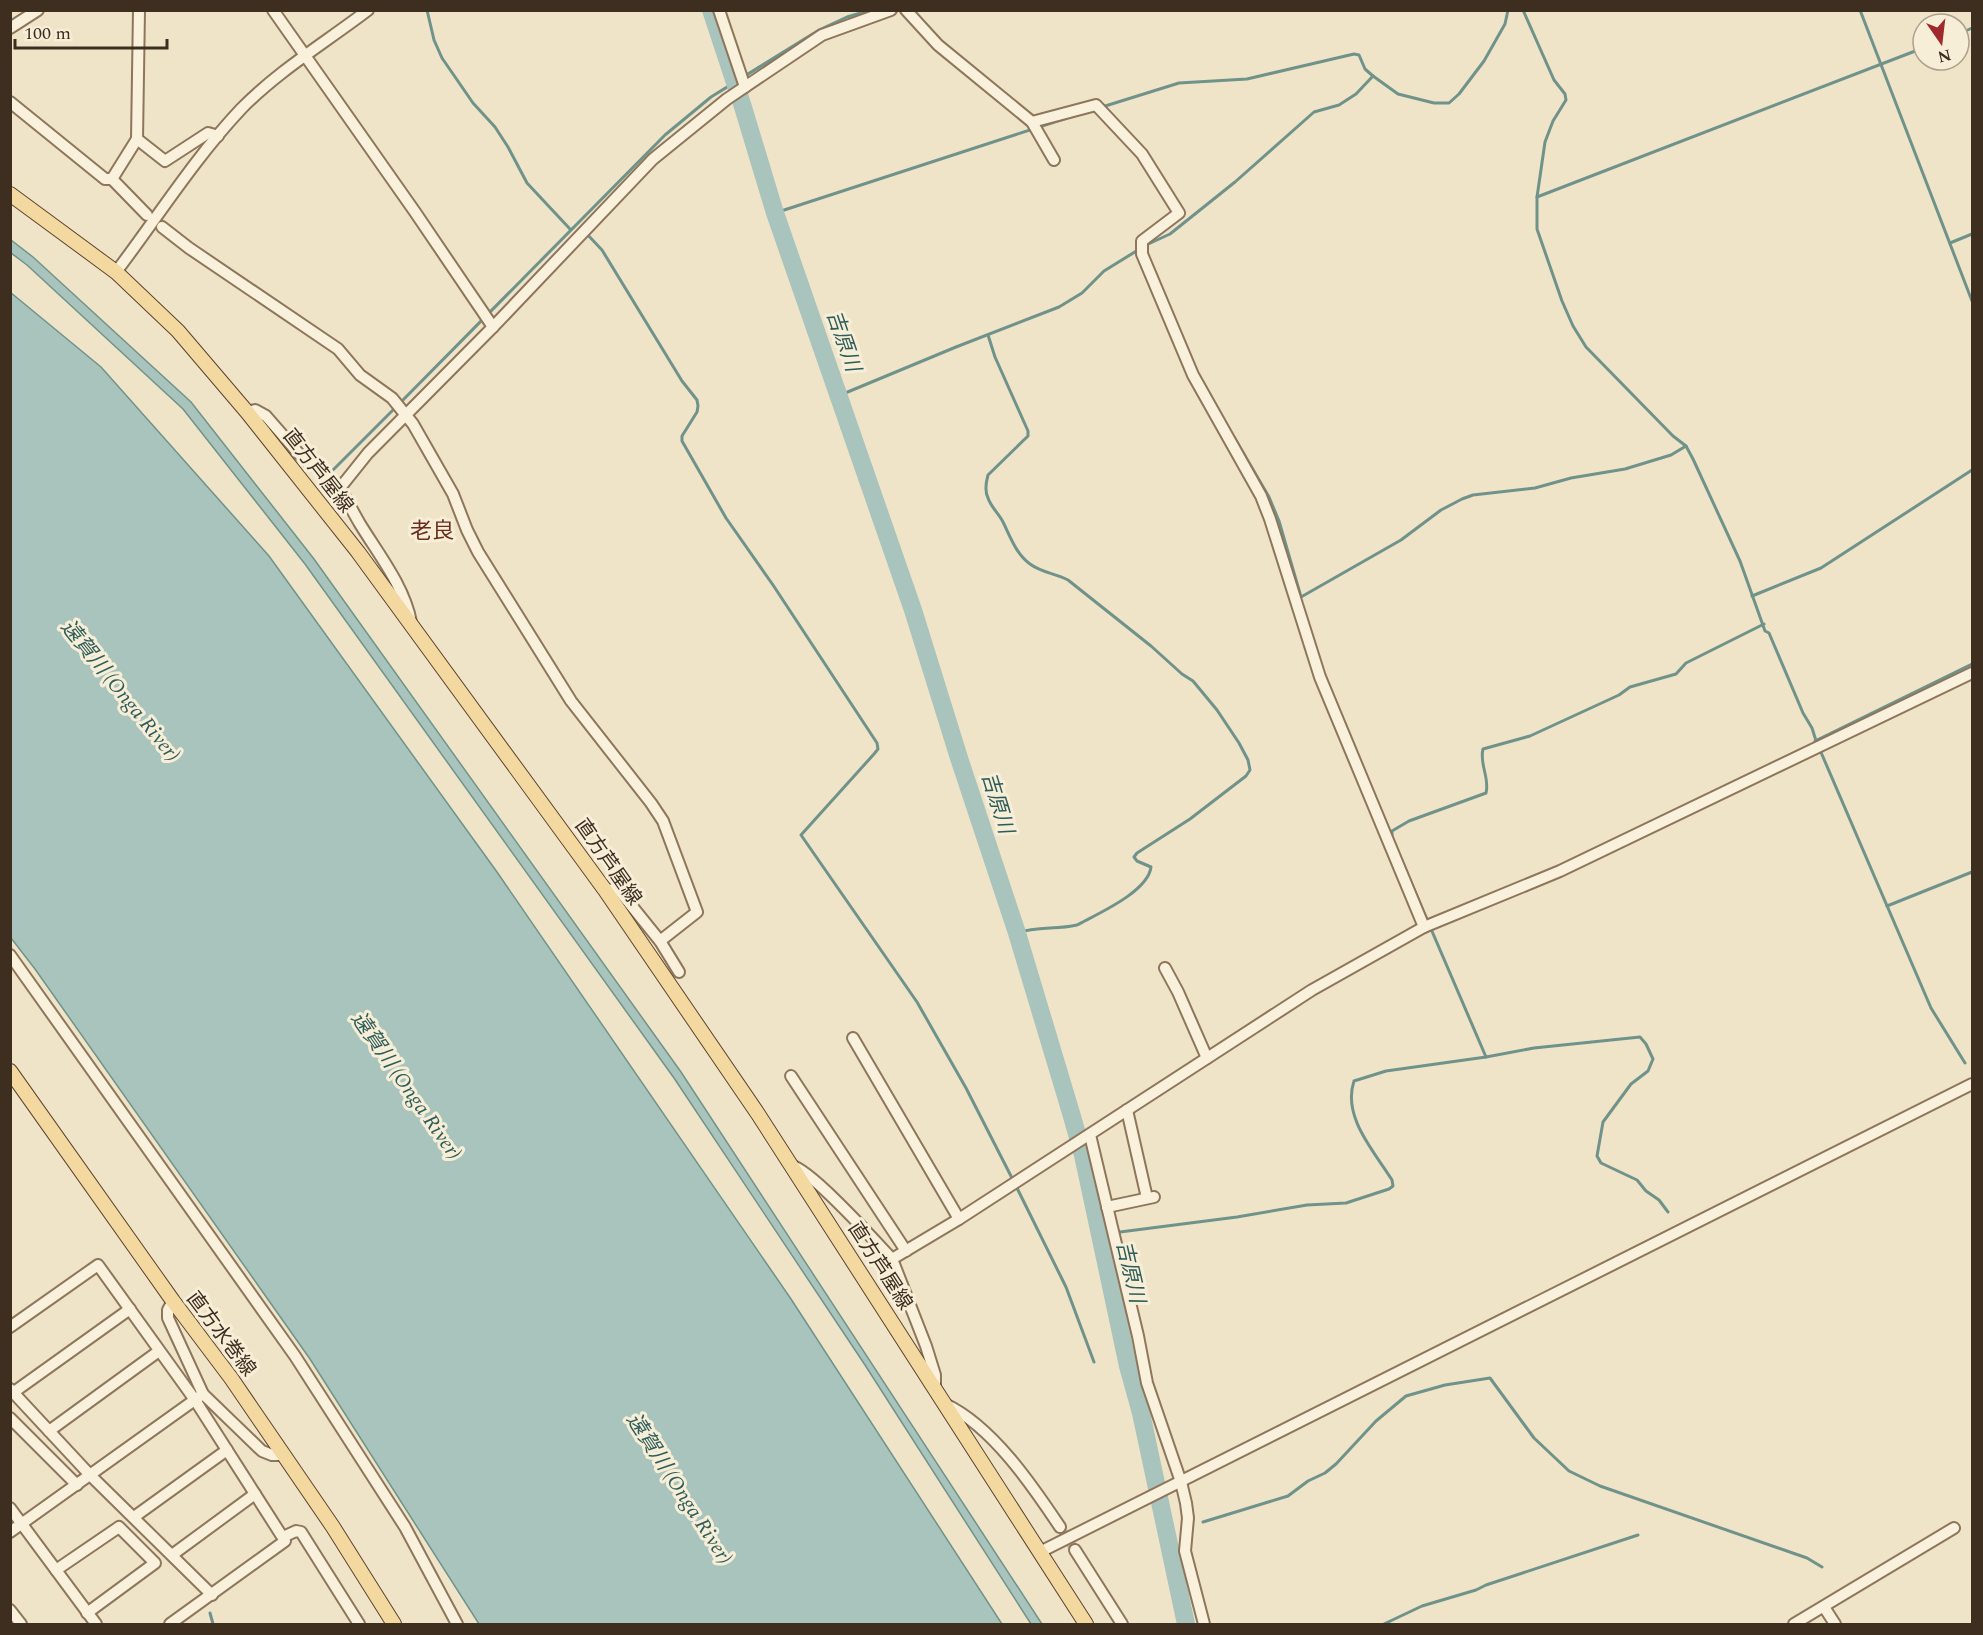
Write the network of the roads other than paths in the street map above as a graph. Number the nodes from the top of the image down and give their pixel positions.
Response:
1 (38, 10) edge
2 (139, 10) edge
3 (273, 10) edge
4 (368, 10) edge
5 (719, 10) edge
6 (891, 10) edge
7 (906, 10) edge
8 (10, 28) edge
9 (306, 56) junction
10 (745, 87) junction
11 (10, 102) edge
12 (1032, 122) junction
13 (218, 136) junction
14 (137, 139) junction
15 (1054, 160) dead end
16 (112, 179) junction
17 (10, 194) edge
18 (147, 215) dead end
19 (162, 227) dead end
20 (116, 272) junction
21 (493, 327) junction
22 (247, 412) junction
23 (406, 413) junction
24 (340, 488) junction
25 (411, 623) junction
26 (1972, 673) edge
27 (605, 890) junction
28 (1424, 927) junction
29 (660, 941) junction
30 (10, 955) edge
31 (1165, 968) dead end
32 (679, 972) dead end
33 (853, 1038) dead end
34 (1207, 1058) junction
35 (10, 1071) edge
36 (791, 1076) dead end
37 (1972, 1084) edge
38 (1127, 1110) junction
39 (1090, 1135) junction
40 (792, 1166) junction
41 (1107, 1207) junction
42 (959, 1219) junction
43 (906, 1251) junction
44 (892, 1259) junction
45 (173, 1301) junction
46 (130, 1308) junction
47 (10, 1327) edge
48 (159, 1351) junction
49 (935, 1388) junction
50 (12, 1390) edge
51 (199, 1397) junction
52 (945, 1404) junction
53 (10, 1418) edge
54 (50, 1431) junction
55 (227, 1450) junction
56 (283, 1455) junction
57 (90, 1475) junction
58 (1176, 1484) junction
59 (77, 1485) junction
60 (255, 1494) junction
61 (10, 1508) edge
62 (134, 1518) junction
63 (22, 1524) junction
64 (1060, 1527) tunnel mouth
65 (1954, 1528) dead end
66 (10, 1532) edge
67 (283, 1538) junction
68 (1075, 1550) tunnel mouth
69 (1040, 1551) junction
70 (172, 1555) junction
71 (56, 1570) junction
72 (212, 1595) junction
73 (1824, 1607) junction
74 (10, 1611) edge
75 (87, 1613) junction
76 (21, 1624) edge
77 (96, 1624) edge
78 (170, 1624) edge
79 (359, 1624) edge
80 (394, 1624) edge
81 (457, 1624) edge
82 (1086, 1624) edge
83 (1122, 1624) edge
84 (1204, 1624) edge
85 (1794, 1624) edge
86 (1835, 1624) edge

1 - 8 street
2 - 14 street
3 - 9 street
4 - 9 street
5 - 10 street
6 - 10 street
7 - 12 street
9 - 13 street
9 - 21 street
10 - 21 street
11 - 16 street
12 - 15 street
12 - 28 street
13 - 14 street
13 - 20 street
14 - 16 street
16 - 18 street
17 - 20 main road, 直方芦屋線
19 - 23 street
20 - 22 main road, 直方芦屋線
21 - 23 street
22 - 24 street
22 - 25 main road, 直方芦屋線
23 - 24 street
23 - 29 street
24 - 25 street
25 - 27 main road, 直方芦屋線
26 - 28 street
27 - 29 street
27 - 40 main road, 直方芦屋線
28 - 34 street
29 - 32 street
30 - 81 street
31 - 34 street
33 - 42 street
34 - 38 street
35 - 45 main road, 直方水巻線
36 - 43 street
37 - 58 street
38 - 39 street
38 - 41 street
39 - 41 street
39 - 42 street
40 - 44 street
40 - 49 main road, 直方芦屋線
41 - 58 street
42 - 43 street
43 - 44 street
44 - 49 street
45 - 51 street
45 - 56 main road, 直方水巻線
46 - 47 street
46 - 48 street
46 - 50 street
48 - 51 street
48 - 54 street
49 - 52 main road, 直方芦屋線
50 - 54 street
51 - 55 street
51 - 56 street
51 - 57 street
52 - 64 street
52 - 69 main road, 直方芦屋線
53 - 59 street
54 - 57 street
55 - 60 street
55 - 62 street
56 - 80 main road, 直方水巻線
57 - 59 street
57 - 62 street
58 - 69 street
58 - 84 street
59 - 63 street
60 - 67 street
60 - 70 street
61 - 63 street
62 - 70 street
63 - 66 street
63 - 71 street
65 - 73 street
67 - 72 street
67 - 79 street
68 - 83 street
69 - 82 main road, 直方芦屋線
70 - 72 street
71 - 75 street
71 - 75 street
72 - 78 street
73 - 85 street
73 - 86 street
74 - 76 street
75 - 77 street

